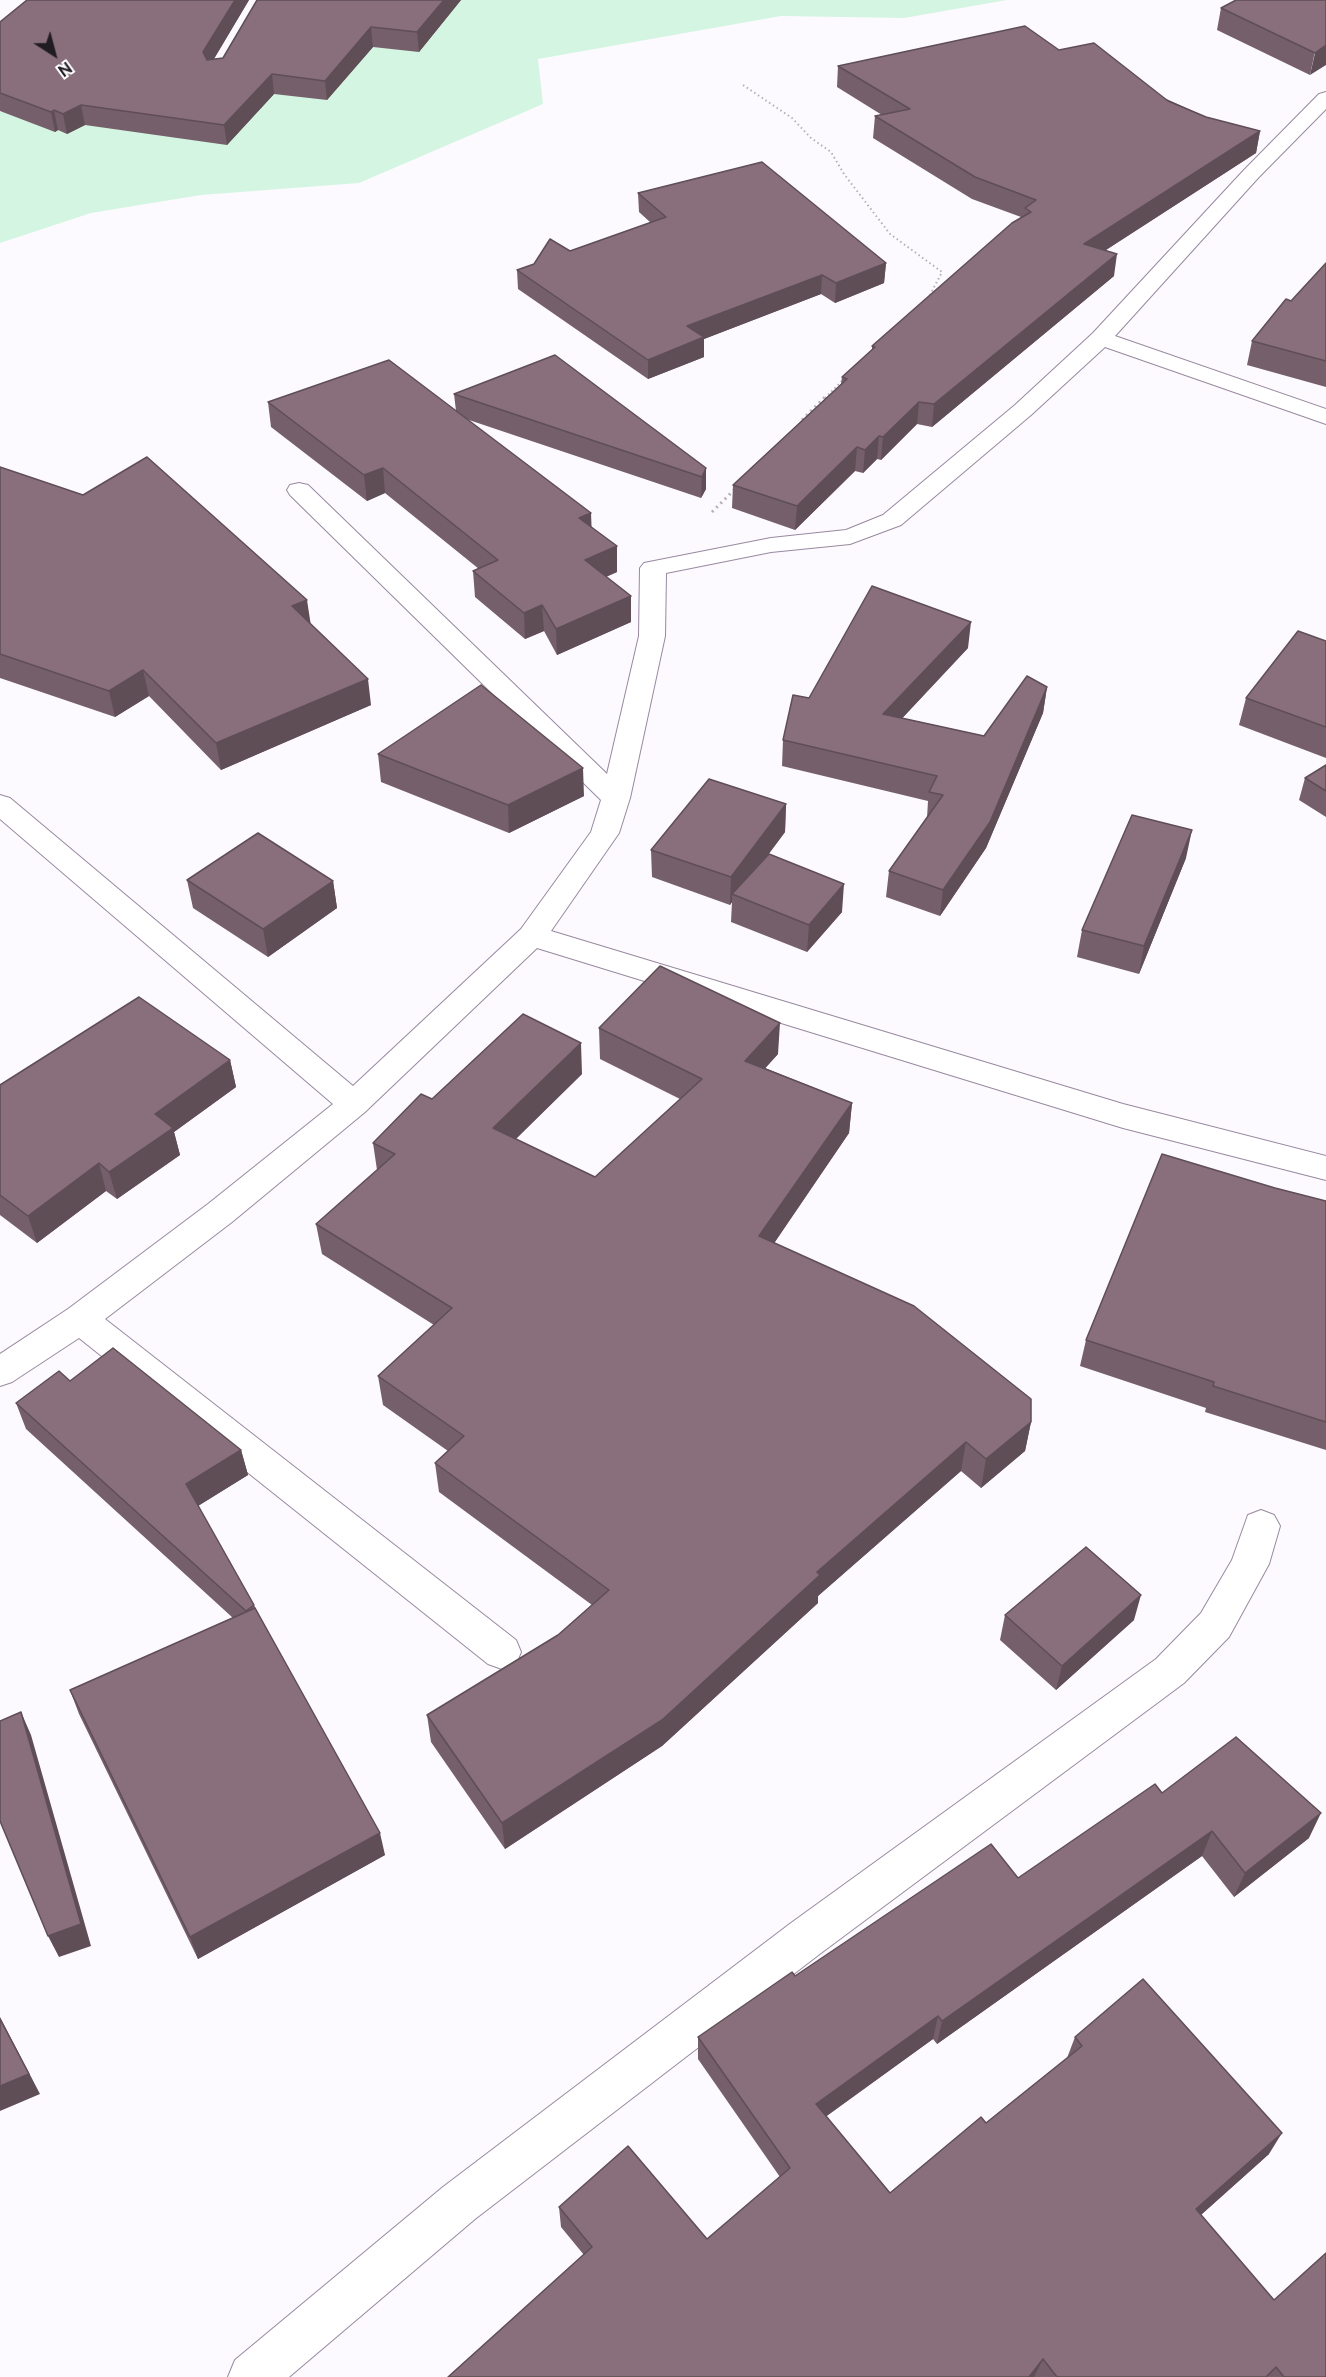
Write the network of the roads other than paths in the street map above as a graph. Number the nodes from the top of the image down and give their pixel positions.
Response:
1 (1326, 98) edge
2 (1101, 338) junction
3 (1326, 417) edge
4 (299, 490) dead end
5 (616, 798) junction
6 (0, 804) edge
7 (532, 936) junction
8 (354, 1104) junction
9 (1326, 1168) edge
10 (80, 1319) junction
11 (0, 1372) edge
12 (1261, 1526) dead end
13 (502, 1652) dead end
14 (252, 2377) edge

1 - 2 street
2 - 3 street
2 - 5 street
4 - 5 street
5 - 7 street
6 - 8 street
7 - 8 street
7 - 9 street
8 - 10 street
10 - 11 street
10 - 13 street
12 - 14 street

